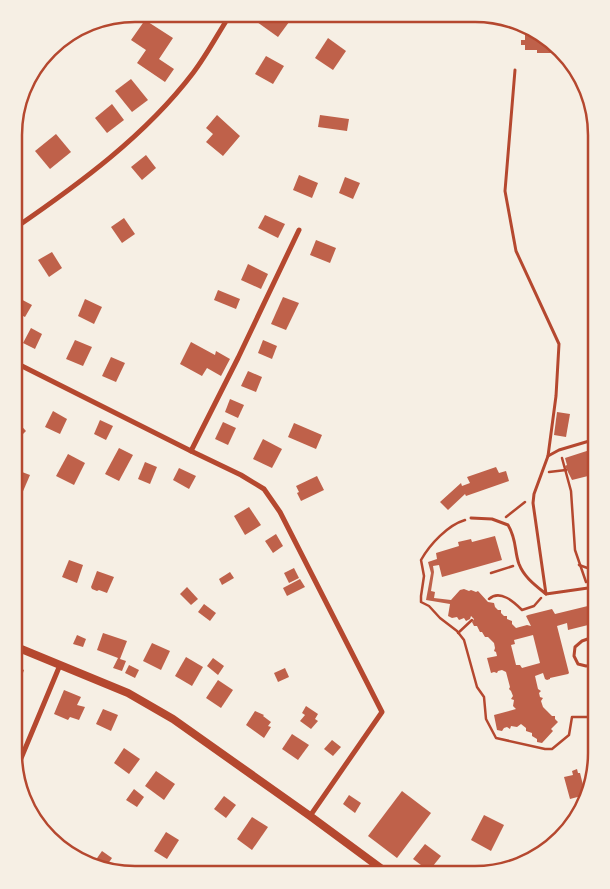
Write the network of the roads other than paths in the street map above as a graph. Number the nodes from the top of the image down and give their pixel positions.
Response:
1 (225, 22) edge
2 (515, 70) dead end
3 (22, 223) edge
4 (299, 230) dead end
5 (22, 366) edge
6 (588, 441) edge
7 (191, 452) junction
8 (548, 456) junction
9 (471, 518) road end
10 (587, 588) edge
11 (546, 594) junction
12 (587, 640) edge
13 (22, 649) edge
14 (60, 665) junction
15 (587, 666) edge
16 (22, 756) edge
17 (310, 816) junction
18 (378, 866) edge

1 - 3 street
2 - 8 lane
4 - 7 street
5 - 7 street
6 - 8 lane
7 - 17 street
8 - 11 lane
9 - 11 lane
10 - 11 lane
12 - 15 lane
13 - 14 street
14 - 16 street
14 - 17 street
17 - 18 street

